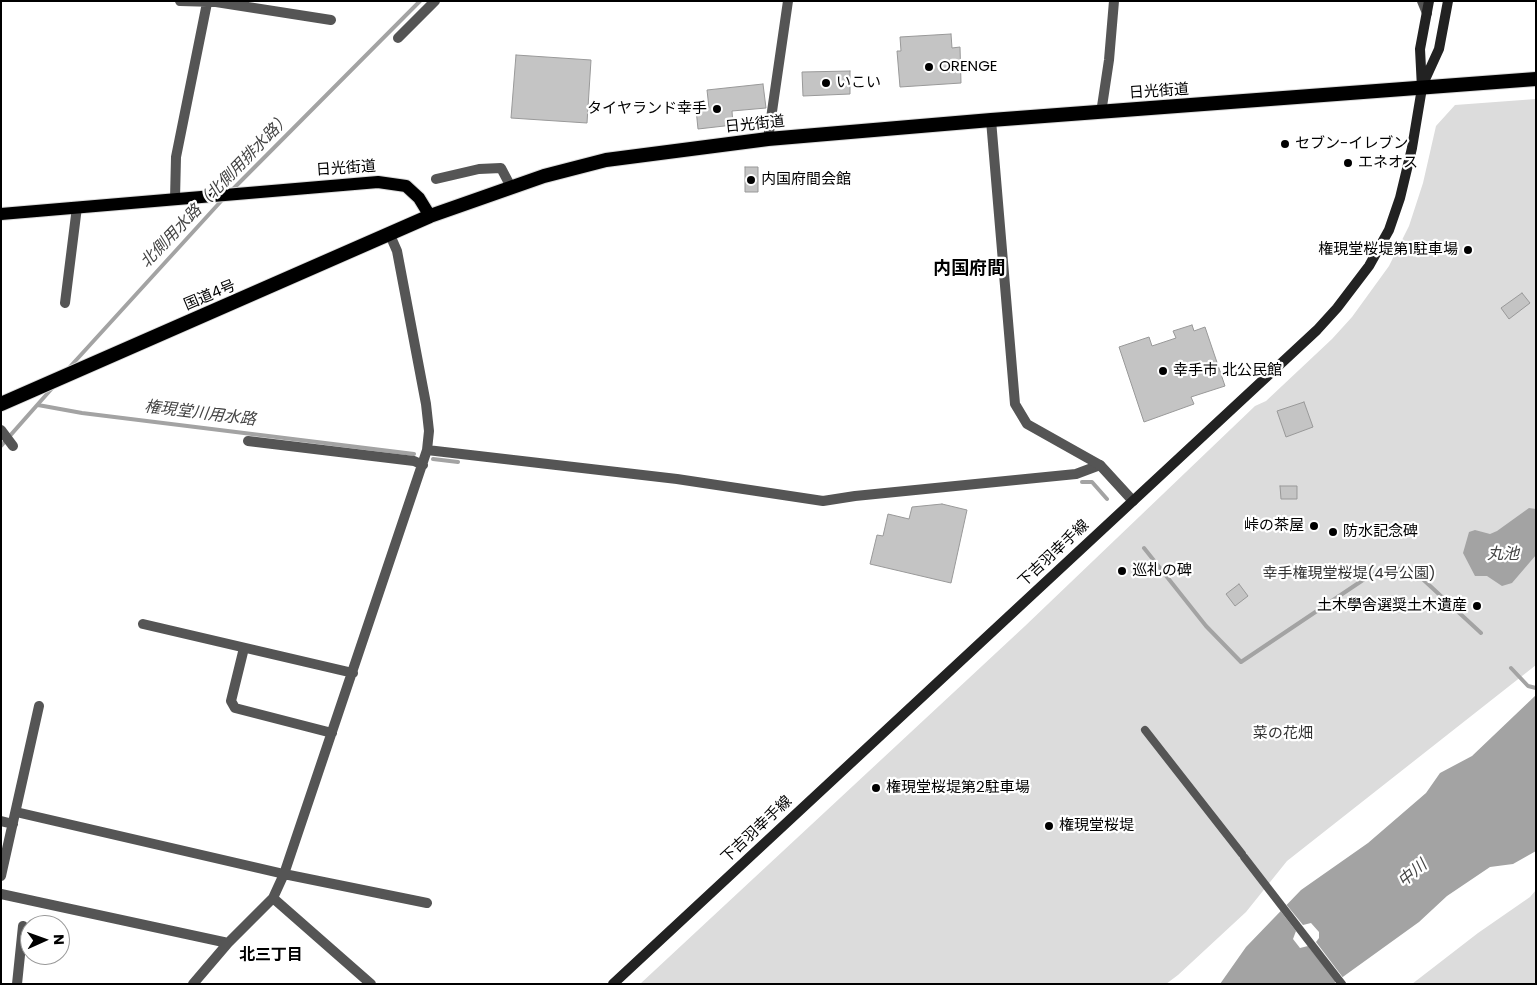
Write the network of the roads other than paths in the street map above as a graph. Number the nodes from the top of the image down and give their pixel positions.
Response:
1 (180, 1) edge
2 (435, 1) edge
3 (788, 1) edge
4 (1114, 1) edge
5 (1422, 1) edge
6 (1429, 1) edge
7 (1448, 1) edge
8 (207, 3) junction
9 (1427, 13) junction
10 (331, 20) dead end
11 (398, 38) dead end
12 (1536, 79) edge
13 (1422, 88) junction
14 (1101, 113) junction
15 (991, 120) junction
16 (768, 139) junction
17 (436, 178) dead end
18 (511, 187) junction
19 (175, 199) junction
20 (77, 207) junction
21 (1, 214) edge
22 (430, 216) junction
23 (390, 235) junction
24 (65, 303) dead end
25 (1, 404) edge
26 (1, 430) edge
27 (248, 440) dead end
28 (13, 446) dead end
29 (427, 450) junction
30 (423, 465) junction
31 (1100, 466) junction
32 (1133, 501) junction
33 (143, 624) dead end
34 (244, 648) junction
35 (353, 673) junction
36 (39, 706) dead end
37 (1145, 730) dead end
38 (332, 733) junction
39 (16, 812) junction
40 (1, 821) edge
41 (13, 824) junction
42 (284, 874) junction
43 (1, 876) edge
44 (1, 894) edge
45 (272, 898) junction
46 (427, 902) dead end
47 (228, 943) junction
48 (20, 951) edge
49 (16, 984) edge
50 (193, 984) edge
51 (371, 984) edge
52 (613, 984) edge
53 (1342, 984) edge

1 - 8 street
2 - 11 street
3 - 16 street
4 - 14 street
5 - 9 street
6 - 9 main road
7 - 13 main road
8 - 10 street
8 - 19 street
9 - 13 main road
12 - 13 highway, 日光街道
13 - 14 highway, 日光街道
13 - 32 main road, 下吉羽幸手線
14 - 15 highway, 日光街道
15 - 16 highway, 日光街道
15 - 31 street
16 - 18 highway, 日光街道
17 - 18 street
18 - 22 highway, 日光街道
19 - 20 main road, 日光街道
19 - 22 main road, 日光街道
20 - 21 main road, 日光街道
20 - 24 street
22 - 23 highway, 国道4号
23 - 25 highway, 国道4号
23 - 29 street
26 - 28 street
27 - 30 street
29 - 30 street
29 - 31 street
30 - 35 street
31 - 32 street
32 - 52 main road, 下吉羽幸手線
33 - 34 street
34 - 35 street
34 - 38 street
35 - 38 street
36 - 39 street
37 - 53 street
38 - 42 street
39 - 41 street
39 - 42 street
40 - 41 street
41 - 43 street
42 - 45 street
42 - 46 street
44 - 47 street
45 - 47 street
45 - 51 street
47 - 50 street
48 - 49 street

